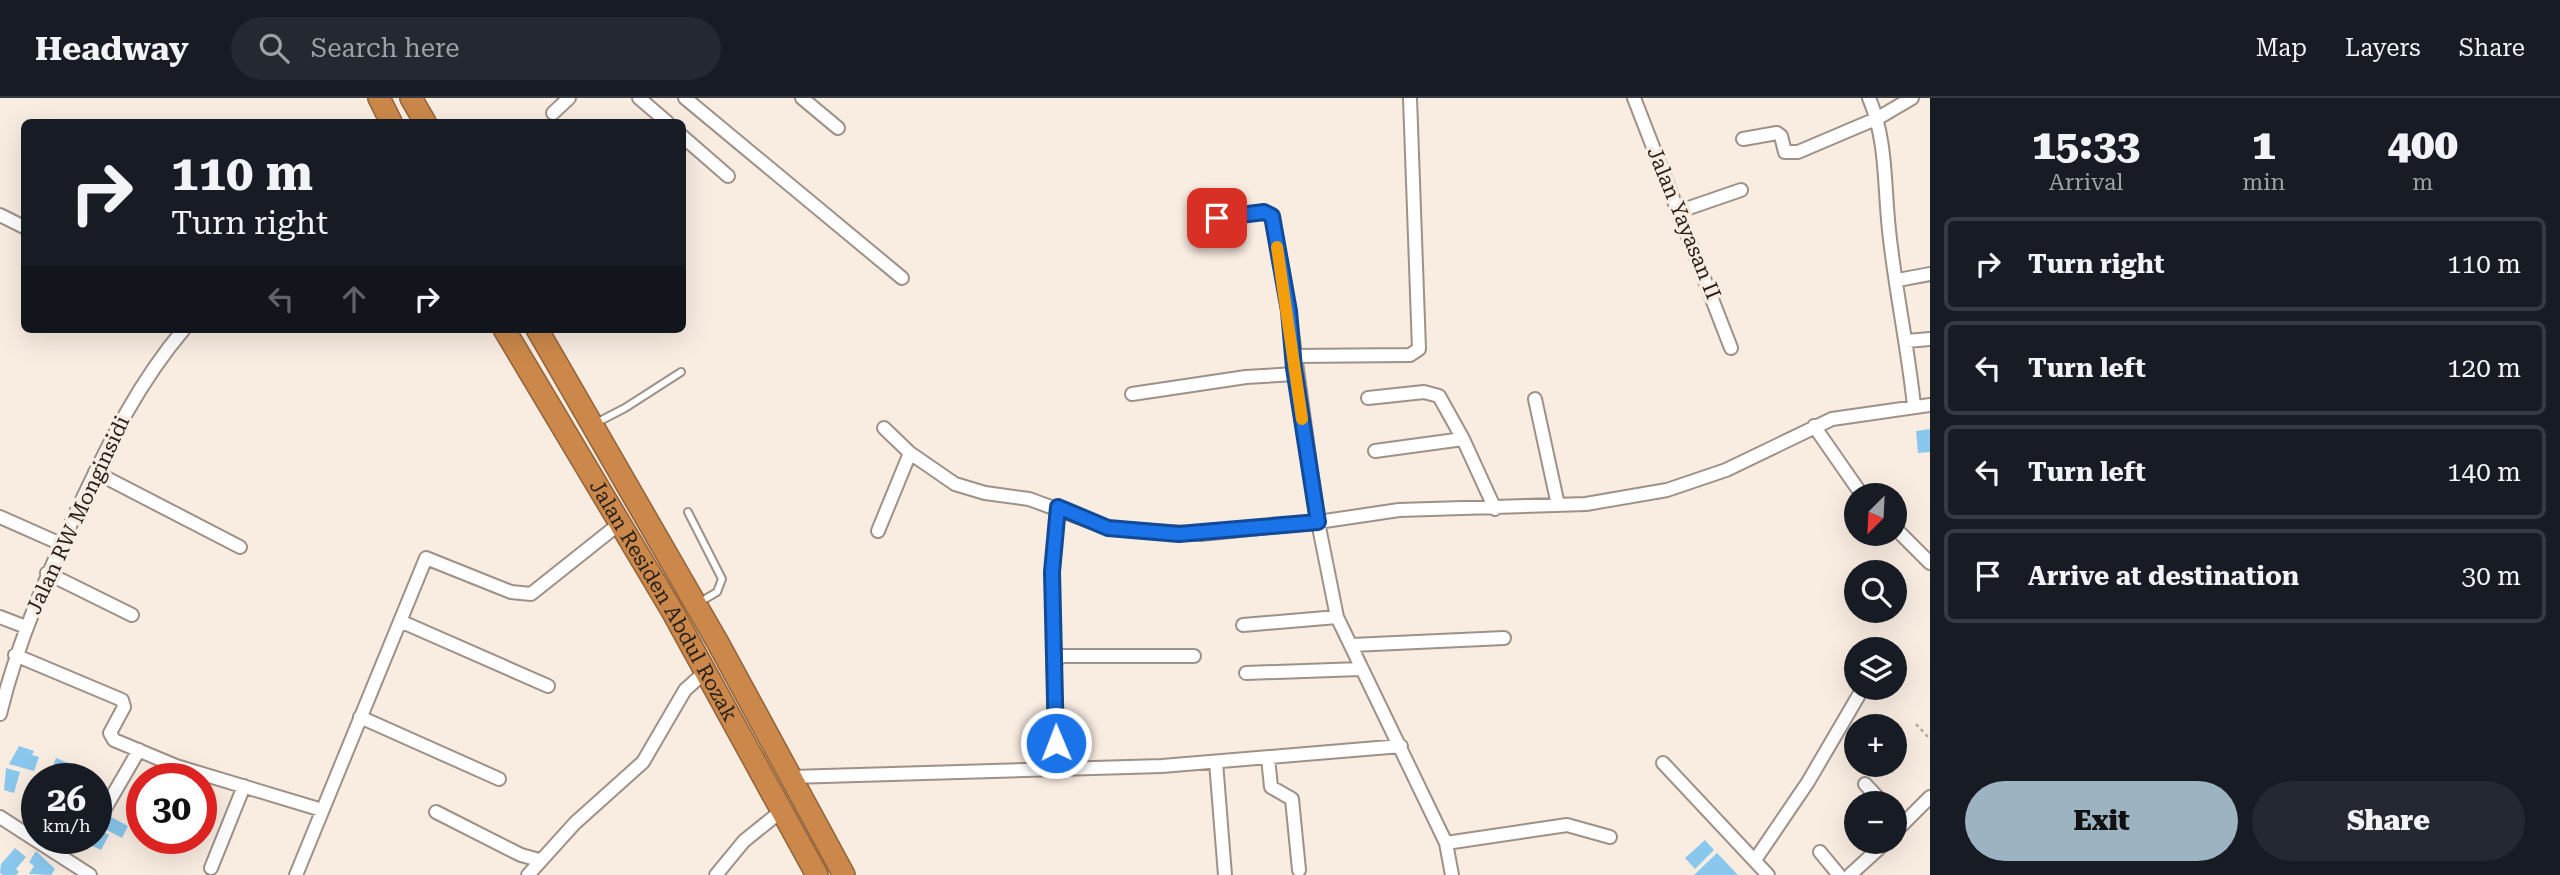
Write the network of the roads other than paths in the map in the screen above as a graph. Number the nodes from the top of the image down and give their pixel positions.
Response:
1 (379, 98) edge
2 (411, 98) edge
3 (569, 98) edge
4 (639, 98) edge
5 (685, 98) edge
6 (802, 98) edge
7 (1410, 98) edge
8 (1634, 98) edge
9 (1869, 98) edge
10 (1912, 98) edge
11 (553, 113) dead end
12 (1878, 118) junction
13 (388, 119) edge
14 (423, 119) edge
15 (663, 119) edge
16 (838, 128) dead end
17 (686, 139) edge
18 (1743, 139) dead end
19 (728, 176) dead end
20 (1741, 190) dead end
21 (1680, 211) junction
22 (0, 215) edge
23 (1196, 221) dead end
24 (21, 226) edge
25 (1930, 275) edge
26 (902, 278) dead end
27 (1898, 280) junction
28 (181, 333) edge
29 (506, 333) edge
30 (539, 333) edge
31 (1930, 340) edge
32 (1908, 341) junction
33 (1731, 348) dead end
34 (1294, 365) junction
35 (681, 372) dead end
36 (1132, 394) dead end
37 (1368, 398) dead end
38 (1535, 399) dead end
39 (1930, 405) edge
40 (1913, 406) junction
41 (592, 425) junction
42 (1814, 426) junction
43 (884, 428) dead end
44 (1463, 439) junction
45 (1375, 451) dead end
46 (909, 453) junction
47 (95, 472) junction
48 (1854, 483) edge
49 (1558, 506) junction
50 (1058, 507) junction
51 (1495, 509) junction
52 (688, 512) dead end
53 (0, 517) edge
54 (1318, 522) junction
55 (619, 524) junction
56 (878, 531) dead end
57 (1908, 541) edge
58 (61, 544) junction
59 (240, 547) dead end
60 (1930, 563) edge
61 (47, 573) junction
62 (695, 605) junction
63 (132, 615) dead end
64 (0, 617) edge
65 (1337, 617) junction
66 (400, 621) junction
67 (1243, 625) dead end
68 (26, 627) junction
69 (1504, 638) dead end
70 (1352, 645) junction
71 (15, 655) junction
72 (1194, 656) dead end
73 (1055, 661) junction
74 (1360, 669) junction
75 (705, 672) junction
76 (1246, 673) dead end
77 (548, 686) dead end
78 (1856, 700) edge
79 (0, 714) edge
80 (360, 717) junction
81 (1401, 746) junction
82 (139, 750) junction
83 (1268, 758) junction
84 (1216, 762) junction
85 (1663, 763) dead end
86 (1056, 768) junction
87 (791, 777) junction
88 (499, 779) dead end
89 (1865, 784) dead end
90 (244, 786) junction
91 (1872, 791) edge
92 (112, 797) edge
93 (1930, 797) edge
94 (322, 810) junction
95 (436, 812) dead end
96 (780, 812) junction
97 (1907, 816) edge
98 (0, 817) edge
99 (1610, 837) dead end
100 (1446, 843) junction
101 (1820, 852) dead end
102 (1873, 854) edge
103 (539, 860) junction
104 (211, 868) dead end
105 (1299, 870) dead end
106 (1761, 870) edge
107 (90, 875) edge
108 (296, 875) edge
109 (528, 875) edge
110 (716, 875) edge
111 (817, 875) edge
112 (844, 875) edge
113 (1225, 875) edge
114 (1451, 875) edge
115 (1839, 875) edge
116 (1850, 875) edge

1 - 13 highway
2 - 14 highway
3 - 11 street
4 - 15 street
5 - 26 street
6 - 16 street
7 - 34 street
8 - 21 street, Jalan Yayasan II
9 - 12 street
10 - 12 street
12 - 18 street
12 - 27 street
17 - 19 street
20 - 21 street
21 - 33 street, Jalan Yayasan II
22 - 24 street
23 - 34 street
25 - 27 street
27 - 32 street
28 - 47 street, Jalan RW Monginsidi
29 - 55 highway, Jalan Residen Abdul Rozak
30 - 41 highway, Jalan Residen Abdul Rozak
31 - 32 street
32 - 40 street
34 - 36 street
34 - 54 street
35 - 41 lane
37 - 44 street
38 - 49 street
39 - 40 street
40 - 42 street
41 - 62 highway, Jalan Residen Abdul Rozak
42 - 48 street
42 - 49 street
43 - 46 street
44 - 45 street
44 - 51 street
46 - 50 street
46 - 56 street
47 - 58 street, Jalan RW Monginsidi
47 - 59 street
49 - 51 street
50 - 54 street
50 - 73 street
51 - 54 street
52 - 62 lane
53 - 58 street
54 - 65 street
55 - 66 street
55 - 75 highway, Jalan Residen Abdul Rozak
57 - 60 street
58 - 61 street, Jalan RW Monginsidi
61 - 63 street
61 - 68 street, Jalan RW Monginsidi
62 - 87 highway, Jalan Residen Abdul Rozak
64 - 68 street
65 - 67 street
65 - 70 street
66 - 77 street
66 - 80 street
68 - 71 street, Jalan RW Monginsidi
69 - 70 street
70 - 74 street
71 - 79 street, Jalan RW Monginsidi
71 - 82 street
72 - 73 street
73 - 86 street
74 - 76 street
74 - 81 street
75 - 96 highway, Jalan Residen Abdul Rozak
75 - 103 street
78 - 106 street
80 - 88 street
80 - 94 street
81 - 83 street
81 - 100 street
82 - 90 street
82 - 92 street
83 - 84 street
83 - 105 street
84 - 86 street
84 - 113 street
85 - 106 street
86 - 87 street
87 - 112 highway, Jalan Residen Abdul Rozak
89 - 91 street
90 - 94 street
90 - 104 street
93 - 97 street
94 - 108 street
95 - 103 street
96 - 110 street
96 - 111 highway, Jalan Residen Abdul Rozak
98 - 107 street
99 - 100 street
100 - 114 street
101 - 115 street
102 - 116 street
103 - 109 street

